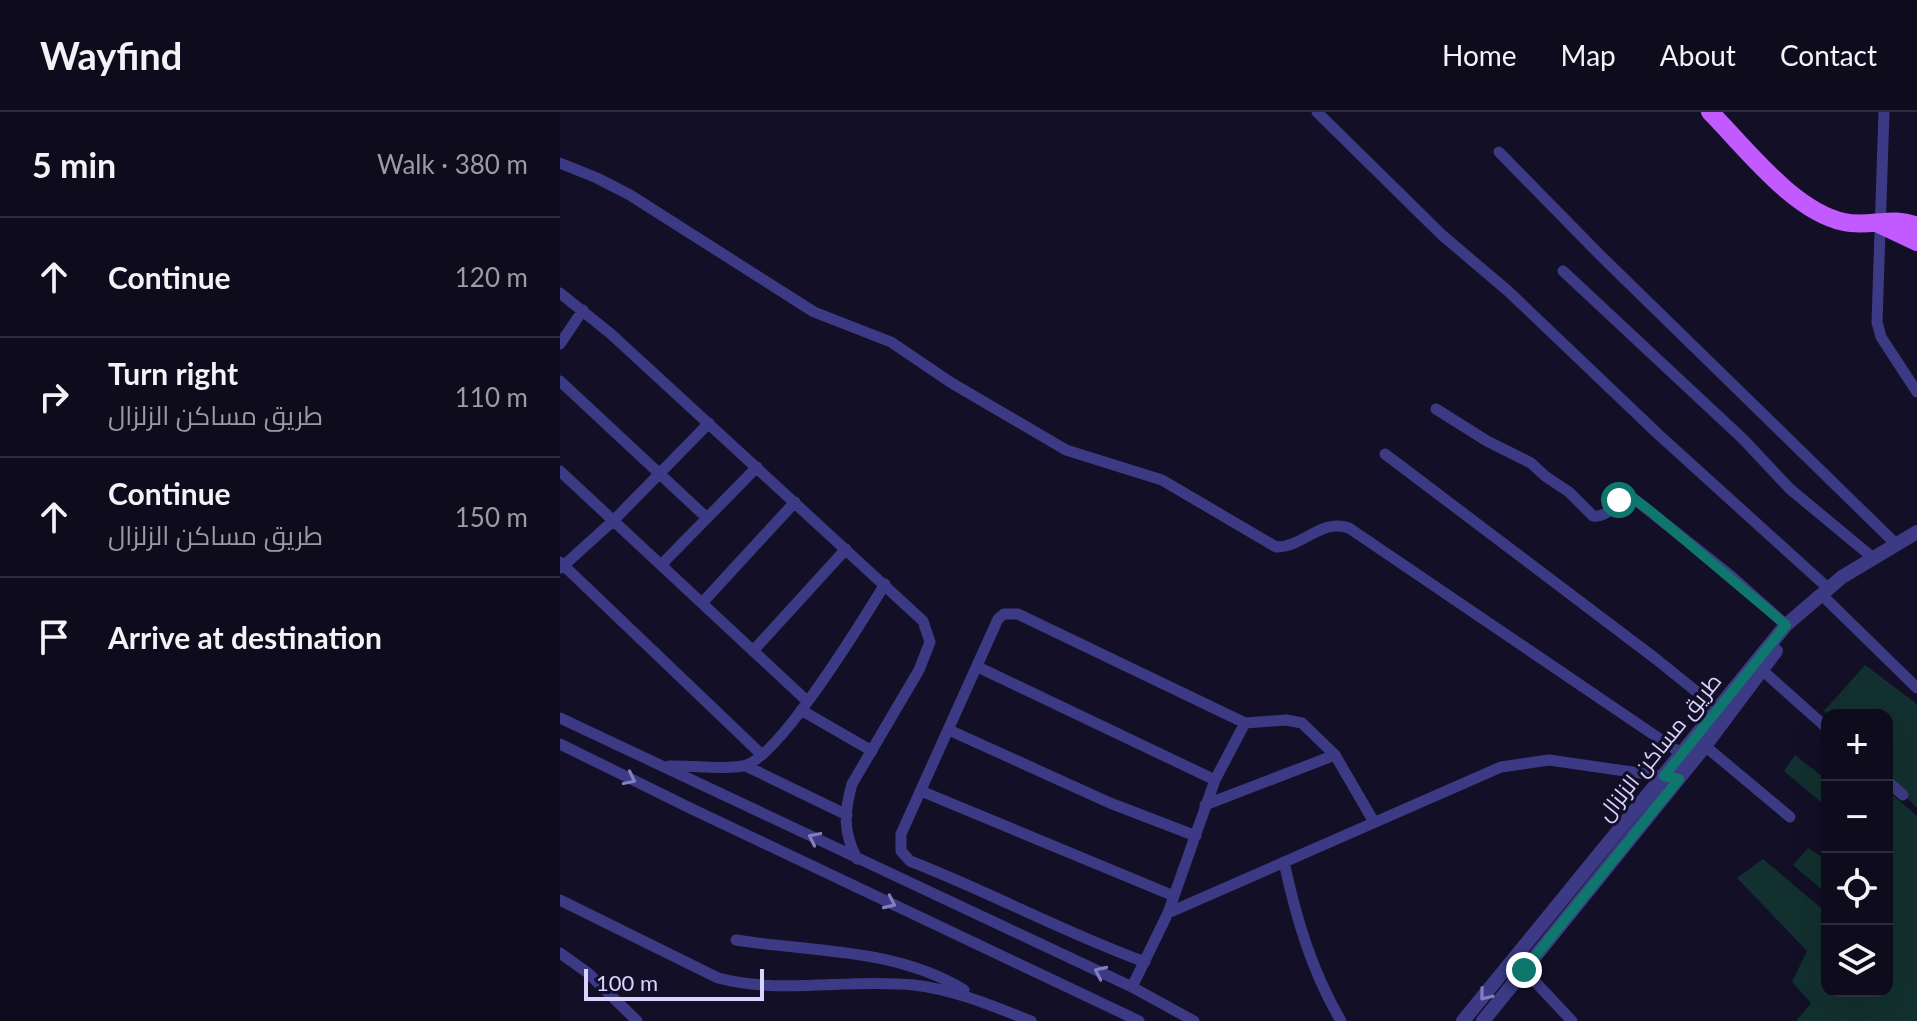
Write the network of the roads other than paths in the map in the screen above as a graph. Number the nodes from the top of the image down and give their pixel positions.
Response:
1 (1317, 112) edge
2 (1710, 112) edge
3 (1884, 112) edge
4 (1499, 152) dead end
5 (560, 163) edge
6 (1879, 224) junction
7 (1917, 226) edge
8 (1917, 242) edge
9 (1563, 271) dead end
10 (560, 293) edge
11 (583, 310) junction
12 (560, 344) edge
13 (560, 381) edge
14 (1917, 392) edge
15 (1436, 409) dead end
16 (709, 423) junction
17 (1385, 454) dead end
18 (757, 467) junction
19 (560, 471) edge
20 (659, 474) junction
21 (795, 502) junction
22 (707, 518) junction
23 (614, 520) junction
24 (1917, 532) edge
25 (1917, 540) edge
26 (1896, 544) junction
27 (846, 549) junction
28 (1872, 557) junction
29 (661, 565) junction
30 (561, 566) edge
31 (885, 584) junction
32 (1827, 593) junction
33 (702, 603) junction
34 (1786, 625) junction
35 (753, 651) junction
36 (978, 667) junction
37 (1762, 670) junction
38 (1917, 688) edge
39 (804, 705) junction
40 (1718, 709) junction
41 (560, 718) edge
42 (1245, 723) junction
43 (1821, 723) edge
44 (949, 730) junction
45 (560, 744) edge
46 (1705, 746) junction
47 (872, 751) junction
48 (1682, 754) junction
49 (762, 755) junction
50 (1335, 755) junction
51 (664, 766) junction
52 (746, 766) junction
53 (1671, 778) junction
54 (1215, 780) junction
55 (1893, 786) edge
56 (921, 791) junction
57 (1903, 795) dead end
58 (1205, 805) junction
59 (847, 815) junction
60 (1790, 817) dead end
61 (1374, 822) junction
62 (1196, 836) junction
63 (857, 859) junction
64 (1284, 862) junction
65 (1174, 896) junction
66 (560, 900) edge
67 (1168, 913) junction
68 (736, 940) dead end
69 (560, 953) edge
70 (1145, 962) junction
71 (1524, 970) junction
72 (1132, 987) junction
73 (973, 998) junction
74 (637, 1021) edge
75 (1031, 1021) edge
76 (1139, 1021) edge
77 (1194, 1021) edge
78 (1341, 1021) edge
79 (1463, 1021) edge
80 (1483, 1021) edge
81 (1572, 1021) edge

1 - 32 street
2 - 6 main road
3 - 6 street
4 - 26 street
5 - 48 street
6 - 7 main road
6 - 8 main road
6 - 14 street
9 - 28 street
10 - 11 street
11 - 12 street
11 - 16 street
13 - 20 street
15 - 34 street
16 - 18 street
16 - 20 street
17 - 40 street
18 - 21 street
18 - 22 street
19 - 23 street
20 - 22 street
20 - 23 street
21 - 27 street
21 - 33 street
22 - 29 street
23 - 29 street
23 - 30 street
24 - 26 street, طريق مساكن الزلزال
25 - 32 street, طريق مساكن الزلزال
26 - 28 street, طريق مساكن الزلزال
27 - 31 street
27 - 35 street
28 - 32 street, طريق مساكن الزلزال
29 - 33 street
30 - 49 street
31 - 39 street
31 - 47 street
32 - 34 street, طريق مساكن الزلزال
32 - 37 street, طريق مساكن الزلزال
32 - 38 street
33 - 35 street
34 - 40 street, طريق مساكن الزلزال
35 - 39 street
36 - 42 street
36 - 44 street
36 - 54 street
37 - 43 street
37 - 46 street, طريق مساكن الزلزال
39 - 47 street
39 - 49 street
40 - 48 street, طريق مساكن الزلزال
41 - 51 street
42 - 50 street
42 - 54 street
44 - 56 street
44 - 62 street
45 -> 76 street
46 - 53 street, طريق مساكن الزلزال
46 - 60 street
47 - 59 street
48 - 53 street, طريق مساكن الزلزال
49 - 52 street
50 - 58 street
50 - 61 street
51 - 52 street
63 -> 51 street
52 - 59 street
53 - 61 street
53 - 71 street, طريق مساكن الزلزال
53 -> 79 street, طريق مساكن الزلزال
54 - 58 street
55 - 57 street
56 - 65 street
56 - 70 street
58 - 62 street
59 - 63 street
61 - 64 street
62 - 65 street
72 -> 63 street
64 - 67 street
64 - 78 street
65 - 67 street
66 - 73 street
67 - 70 street
68 - 73 street
69 - 74 street
70 - 72 street
71 - 80 street, طريق مساكن الزلزال
71 - 81 street
72 - 77 street
73 - 75 street

